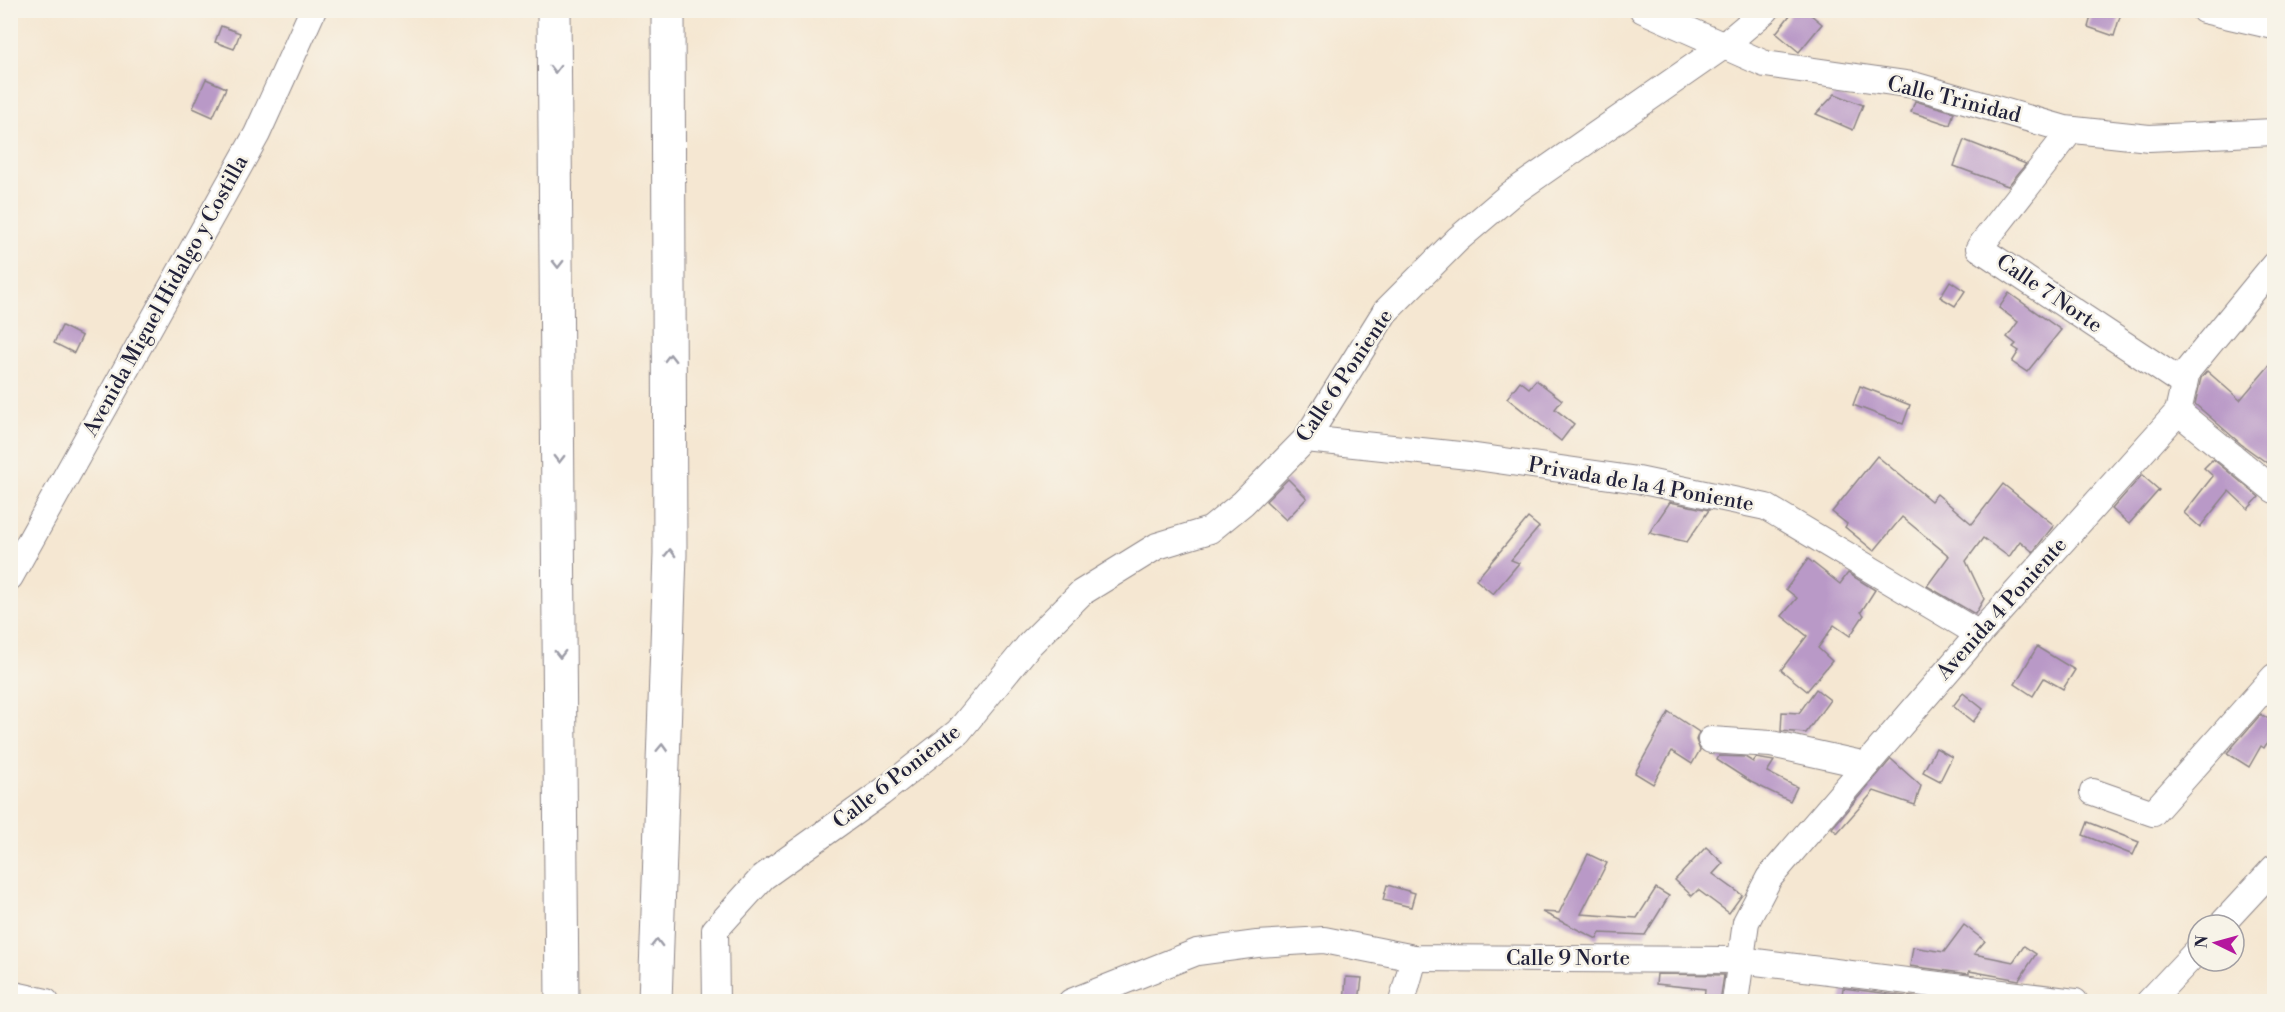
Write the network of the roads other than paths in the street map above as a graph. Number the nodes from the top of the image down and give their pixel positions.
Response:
1 (313, 10) edge
2 (554, 10) edge
3 (668, 10) edge
4 (1643, 10) edge
5 (1766, 10) edge
6 (2204, 10) edge
7 (2274, 27) edge
8 (1722, 47) junction
9 (2071, 130) junction
10 (2274, 132) edge
11 (2274, 264) edge
12 (2184, 384) junction
13 (2178, 412) junction
14 (1306, 438) junction
15 (2274, 490) edge
16 (10, 577) edge
17 (1979, 634) junction
18 (2274, 677) edge
19 (1711, 740) dead end
20 (1866, 765) junction
21 (2092, 792) dead end
22 (2274, 868) edge
23 (2232, 913) edge
24 (1414, 958) junction
25 (1740, 960) junction
26 (2186, 963) edge
27 (10, 994) edge
28 (1083, 1000) edge
29 (2065, 1001) edge
30 (46, 1002) edge
31 (562, 1002) edge
32 (655, 1002) edge
33 (716, 1002) edge
34 (1402, 1002) edge
35 (1735, 1002) edge
36 (2149, 1002) edge

1 - 16 street, Avenida Miguel Hidalgo y Costilla
2 -> 31 highway
32 -> 3 highway
4 - 8 street, Calle Trinidad
5 - 8 street, Calle 6 Poniente
6 - 7 street
8 - 9 street, Calle Trinidad
8 - 14 street, Calle 6 Poniente
9 - 10 street, Calle Trinidad
9 - 12 street, Calle 7 Norte
11 - 12 street, Avenida 4 Poniente
12 - 13 street, Avenida 4 Poniente
13 - 15 street
13 - 17 street, Avenida 4 Poniente
14 - 17 street, Privada de la 4 Poniente
14 - 33 street, Calle 6 Poniente
17 - 20 street, Avenida 4 Poniente
18 - 21 street
19 - 20 street
20 - 25 street, Avenida 4 Poniente
22 - 23 street
24 - 25 street, Calle 9 Norte
24 - 28 street, Calle 9 Norte
24 - 34 street
25 - 29 street, Calle 9 Norte
25 - 35 street, Avenida 4 Poniente
26 - 36 street
27 - 30 street

